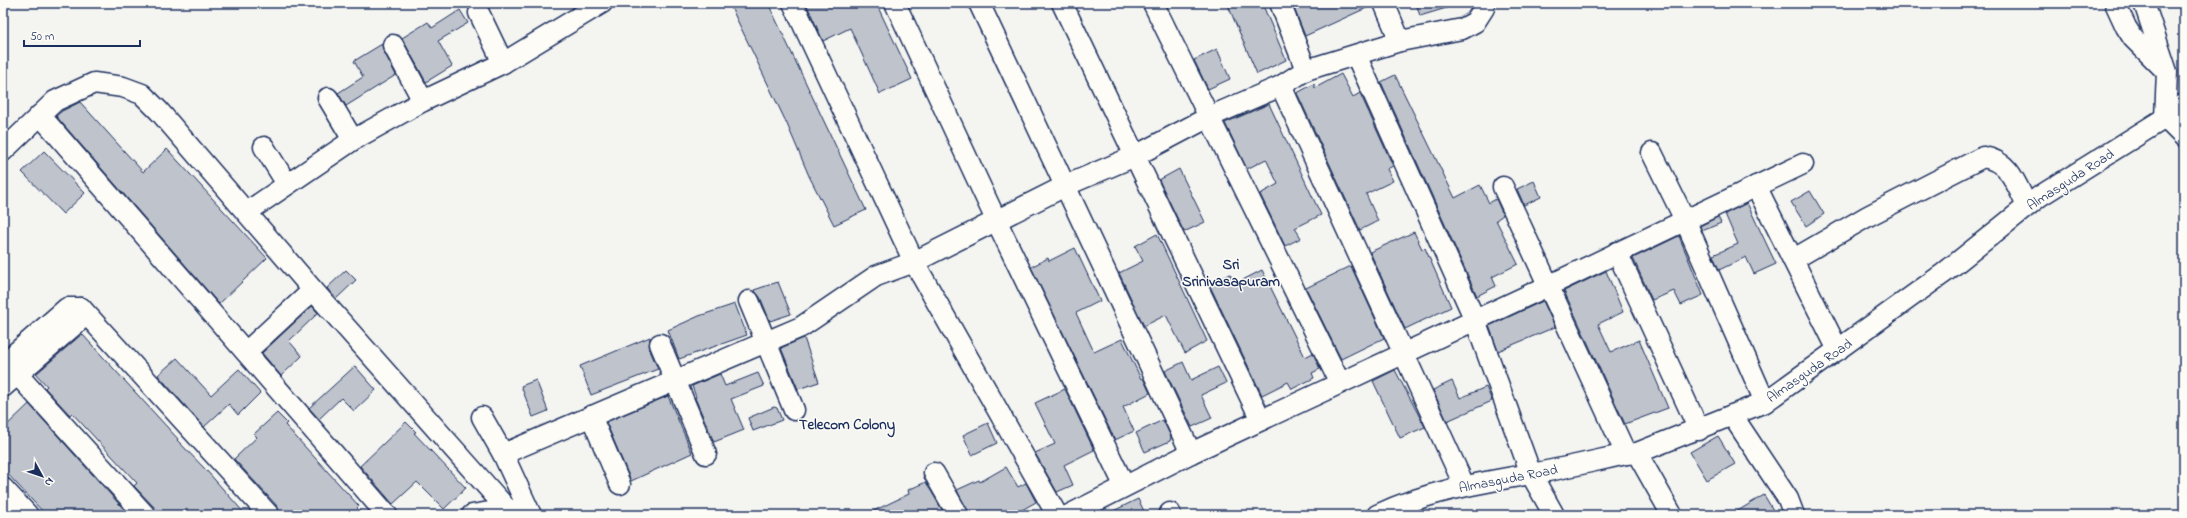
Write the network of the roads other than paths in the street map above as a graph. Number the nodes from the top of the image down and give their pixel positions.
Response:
1 (602, 3) edge
2 (793, 3) edge
3 (895, 3) edge
4 (979, 3) edge
5 (1062, 3) edge
6 (1153, 3) edge
7 (1280, 3) edge
8 (1384, 3) edge
9 (1484, 3) edge
10 (2115, 3) edge
11 (2144, 3) edge
12 (479, 13) dead end
13 (1400, 41) junction
14 (393, 46) dead end
15 (1356, 55) junction
16 (503, 63) junction
17 (1306, 70) junction
18 (2167, 72) junction
19 (1281, 86) junction
20 (328, 98) dead end
21 (423, 101) junction
22 (2184, 104) edge
23 (40, 115) junction
24 (1209, 117) junction
25 (2165, 118) junction
26 (2184, 137) edge
27 (354, 140) junction
28 (264, 147) dead end
29 (3, 151) edge
30 (1652, 153) dead end
31 (1135, 156) junction
32 (1803, 164) dead end
33 (287, 184) junction
34 (1067, 185) junction
35 (1756, 186) junction
36 (1504, 187) dead end
37 (2027, 206) junction
38 (247, 212) junction
39 (1685, 220) junction
40 (997, 222) junction
41 (1617, 252) junction
42 (1794, 259) junction
43 (914, 262) junction
44 (1548, 286) junction
45 (313, 290) junction
46 (749, 301) dead end
47 (1475, 320) junction
48 (766, 342) junction
49 (660, 344) dead end
50 (1838, 350) junction
51 (246, 352) junction
52 (1405, 352) junction
53 (7, 372) edge
54 (676, 380) junction
55 (1340, 383) junction
56 (1765, 402) junction
57 (794, 410) dead end
58 (1732, 415) junction
59 (591, 416) junction
60 (482, 417) dead end
61 (1261, 420) junction
62 (1699, 430) junction
63 (1191, 453) junction
64 (503, 454) junction
65 (706, 454) dead end
66 (1631, 454) junction
67 (934, 473) dead end
68 (1531, 474) junction
69 (620, 484) dead end
70 (1124, 485) junction
71 (1464, 485) junction
72 (3, 488) edge
73 (507, 509) junction
74 (531, 514) edge
75 (28, 515) edge
76 (145, 515) edge
77 (269, 515) edge
78 (387, 515) edge
79 (472, 515) edge
80 (958, 515) edge
81 (1057, 515) edge
82 (1069, 515) edge
83 (1377, 515) edge
84 (1554, 515) edge
85 (1672, 515) edge
86 (1794, 515) edge

1 - 16 street
2 - 43 street
3 - 40 street
4 - 34 street
5 - 31 street
6 - 24 street
7 - 17 street
8 - 13 street
9 - 13 street
10 - 18 street
11 - 18 street
12 - 16 street
13 - 15 street
14 - 21 street
15 - 17 street
15 - 47 street
16 - 21 street
17 - 19 street
18 - 25 street
19 - 24 street
19 - 52 street
20 - 27 street
21 - 27 street
22 - 25 street, Almasguda Road
23 - 29 street
23 - 38 street
23 - 51 street
24 - 31 street
24 - 55 street
25 - 26 street
25 - 37 street, Almasguda Road
27 - 33 street
28 - 33 street
30 - 39 street
31 - 34 street
31 - 61 street
32 - 35 street
33 - 38 street
34 - 40 street
34 - 63 street
35 - 39 street
35 - 42 street
36 - 44 street
37 - 42 street
37 - 50 street, Almasguda Road
38 - 45 street
39 - 41 street
39 - 56 street
40 - 43 street
40 - 70 street
41 - 44 street
41 - 62 street
42 - 50 street
43 - 48 street
43 - 81 street
44 - 47 street
44 - 66 street
45 - 51 street
45 - 73 street
46 - 48 street
47 - 52 street
47 - 68 street
48 - 54 street
48 - 57 street
49 - 54 street
50 - 56 street, Almasguda Road
51 - 78 street
52 - 55 street
52 - 71 street
53 - 76 street
53 - 77 street
54 - 59 street
54 - 65 street
55 - 61 street
56 - 58 street, Almasguda Road
58 - 62 street, Almasguda Road
58 - 86 street
59 - 64 street
59 - 69 street
60 - 64 street
61 - 63 street
62 - 66 street, Almasguda Road
63 - 70 street
64 - 74 street
66 - 68 street, Almasguda Road
66 - 85 street
67 - 80 street
68 - 71 street, Almasguda Road
68 - 84 street
70 - 82 street
71 - 83 street, Almasguda Road
72 - 75 street
73 - 74 street
73 - 79 street

